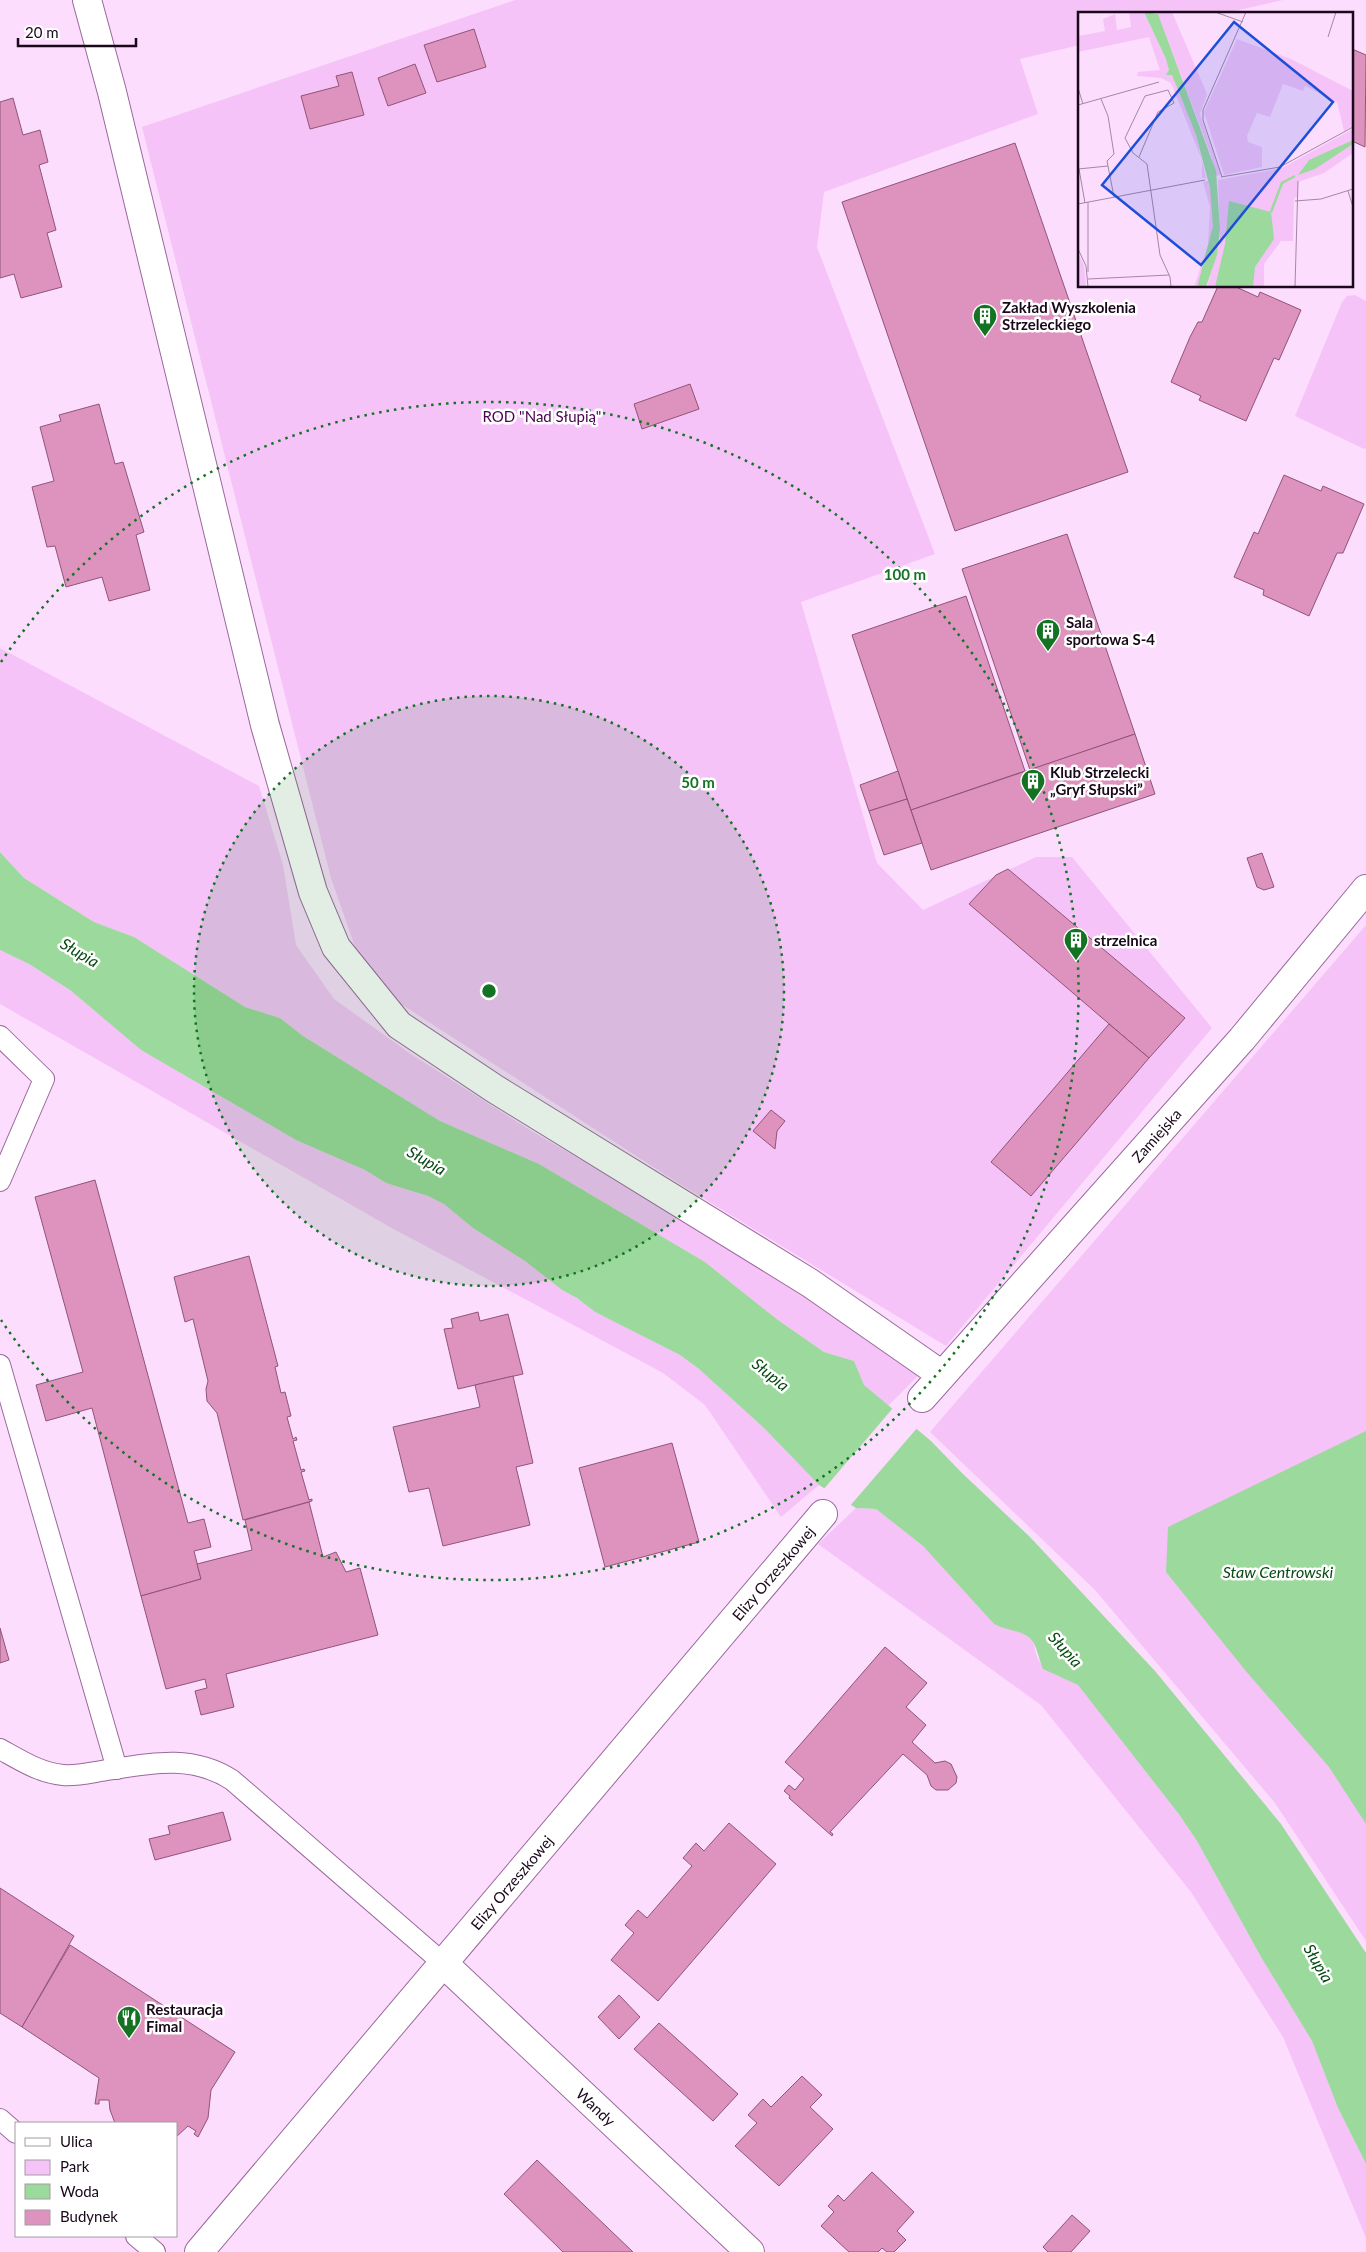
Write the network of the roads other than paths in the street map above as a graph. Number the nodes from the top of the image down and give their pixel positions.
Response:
1 (87, 0) edge
2 (1366, 889) edge
3 (0, 1036) edge
4 (0, 1181) edge
5 (0, 1365) edge
6 (942, 1375) junction
7 (922, 1398) dead end
8 (823, 1514) dead end
9 (0, 1749) edge
10 (117, 1769) junction
11 (443, 1963) junction
12 (0, 2119) edge
13 (15, 2132) edge
14 (137, 2237) edge
15 (155, 2252) edge
16 (199, 2252) edge
17 (750, 2252) edge

1 - 6 street
2 - 6 street, Zamiejska
3 - 4 lane
5 - 10 lane
6 - 7 street
8 - 11 street, Elizy Orzeszkowej
9 - 10 lane
10 - 11 lane
11 - 16 street, Elizy Orzeszkowej
11 - 17 street, Wandy
12 - 13 lane
14 - 15 lane

